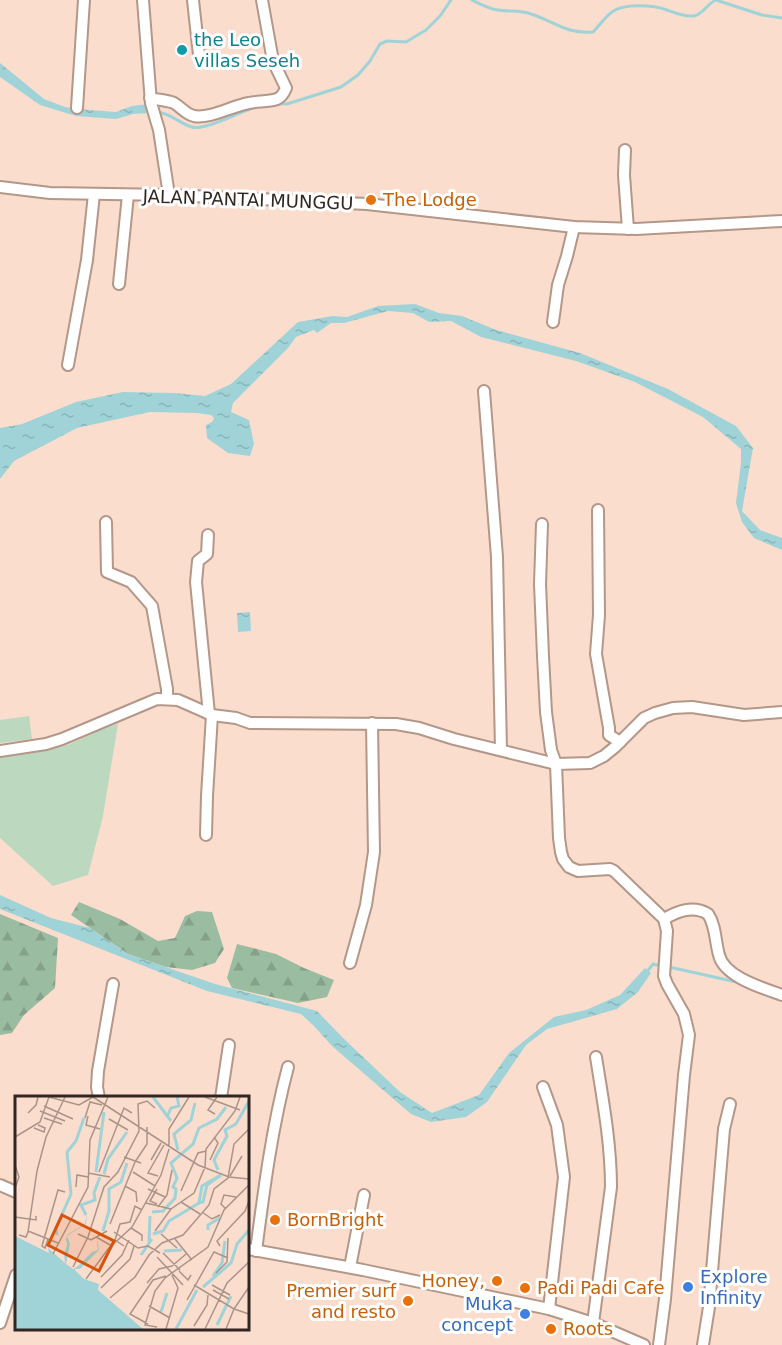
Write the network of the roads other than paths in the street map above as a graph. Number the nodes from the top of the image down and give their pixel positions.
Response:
1 (84, 0) edge
2 (143, 0) edge
3 (193, 0) edge
4 (262, 0) edge
5 (199, 55) dead end
6 (151, 101) junction
7 (77, 108) dead end
8 (625, 150) dead end
9 (0, 187) edge
10 (94, 194) junction
11 (128, 195) junction
12 (169, 195) junction
13 (782, 221) edge
14 (574, 227) junction
15 (628, 229) junction
16 (119, 285) dead end
17 (553, 322) dead end
18 (68, 365) dead end
19 (484, 391) dead end
20 (598, 510) dead end
21 (106, 522) dead end
22 (542, 524) dead end
23 (208, 535) dead end
24 (166, 699) junction
25 (782, 712) edge
26 (211, 714) junction
27 (372, 723) junction
28 (620, 742) junction
29 (501, 750) junction
30 (0, 751) edge
31 (556, 764) junction
32 (206, 835) dead end
33 (664, 919) junction
34 (350, 963) dead end
35 (113, 984) dead end
36 (782, 995) edge
37 (229, 1046) dead end
38 (597, 1057) dead end
39 (288, 1067) dead end
40 (543, 1087) dead end
41 (99, 1096) edge
42 (221, 1096) edge
43 (730, 1104) dead end
44 (0, 1185) edge
45 (15, 1192) edge
46 (364, 1195) dead end
47 (252, 1250) edge
48 (350, 1267) junction
49 (15, 1278) edge
50 (549, 1309) junction
51 (0, 1323) edge
52 (593, 1323) junction
53 (644, 1345) edge
54 (659, 1345) edge
55 (704, 1345) edge

1 - 7 street
2 - 6 street
3 - 5 street
4 - 6 street
6 - 12 street
8 - 15 street
9 - 10 street, JALAN PANTAI MUNGGU
10 - 11 street, JALAN PANTAI MUNGGU
10 - 18 street
11 - 12 street, JALAN PANTAI MUNGGU
11 - 16 street
12 - 14 street, JALAN PANTAI MUNGGU
13 - 15 street, JALAN PANTAI MUNGGU
14 - 15 street, JALAN PANTAI MUNGGU
14 - 17 street
19 - 29 street
20 - 28 street
21 - 24 street
22 - 31 street
23 - 26 street
24 - 26 street
24 - 30 street
25 - 28 street
26 - 27 street
26 - 32 street
27 - 29 street
27 - 34 street
28 - 31 street
29 - 31 street
31 - 33 street
33 - 36 street
33 - 54 street
35 - 41 street
37 - 42 street
38 - 52 street
39 - 47 street
40 - 50 street
43 - 55 street
44 - 45 street
46 - 48 street
47 - 48 street
48 - 50 street
49 - 51 street
50 - 52 street
52 - 53 street

